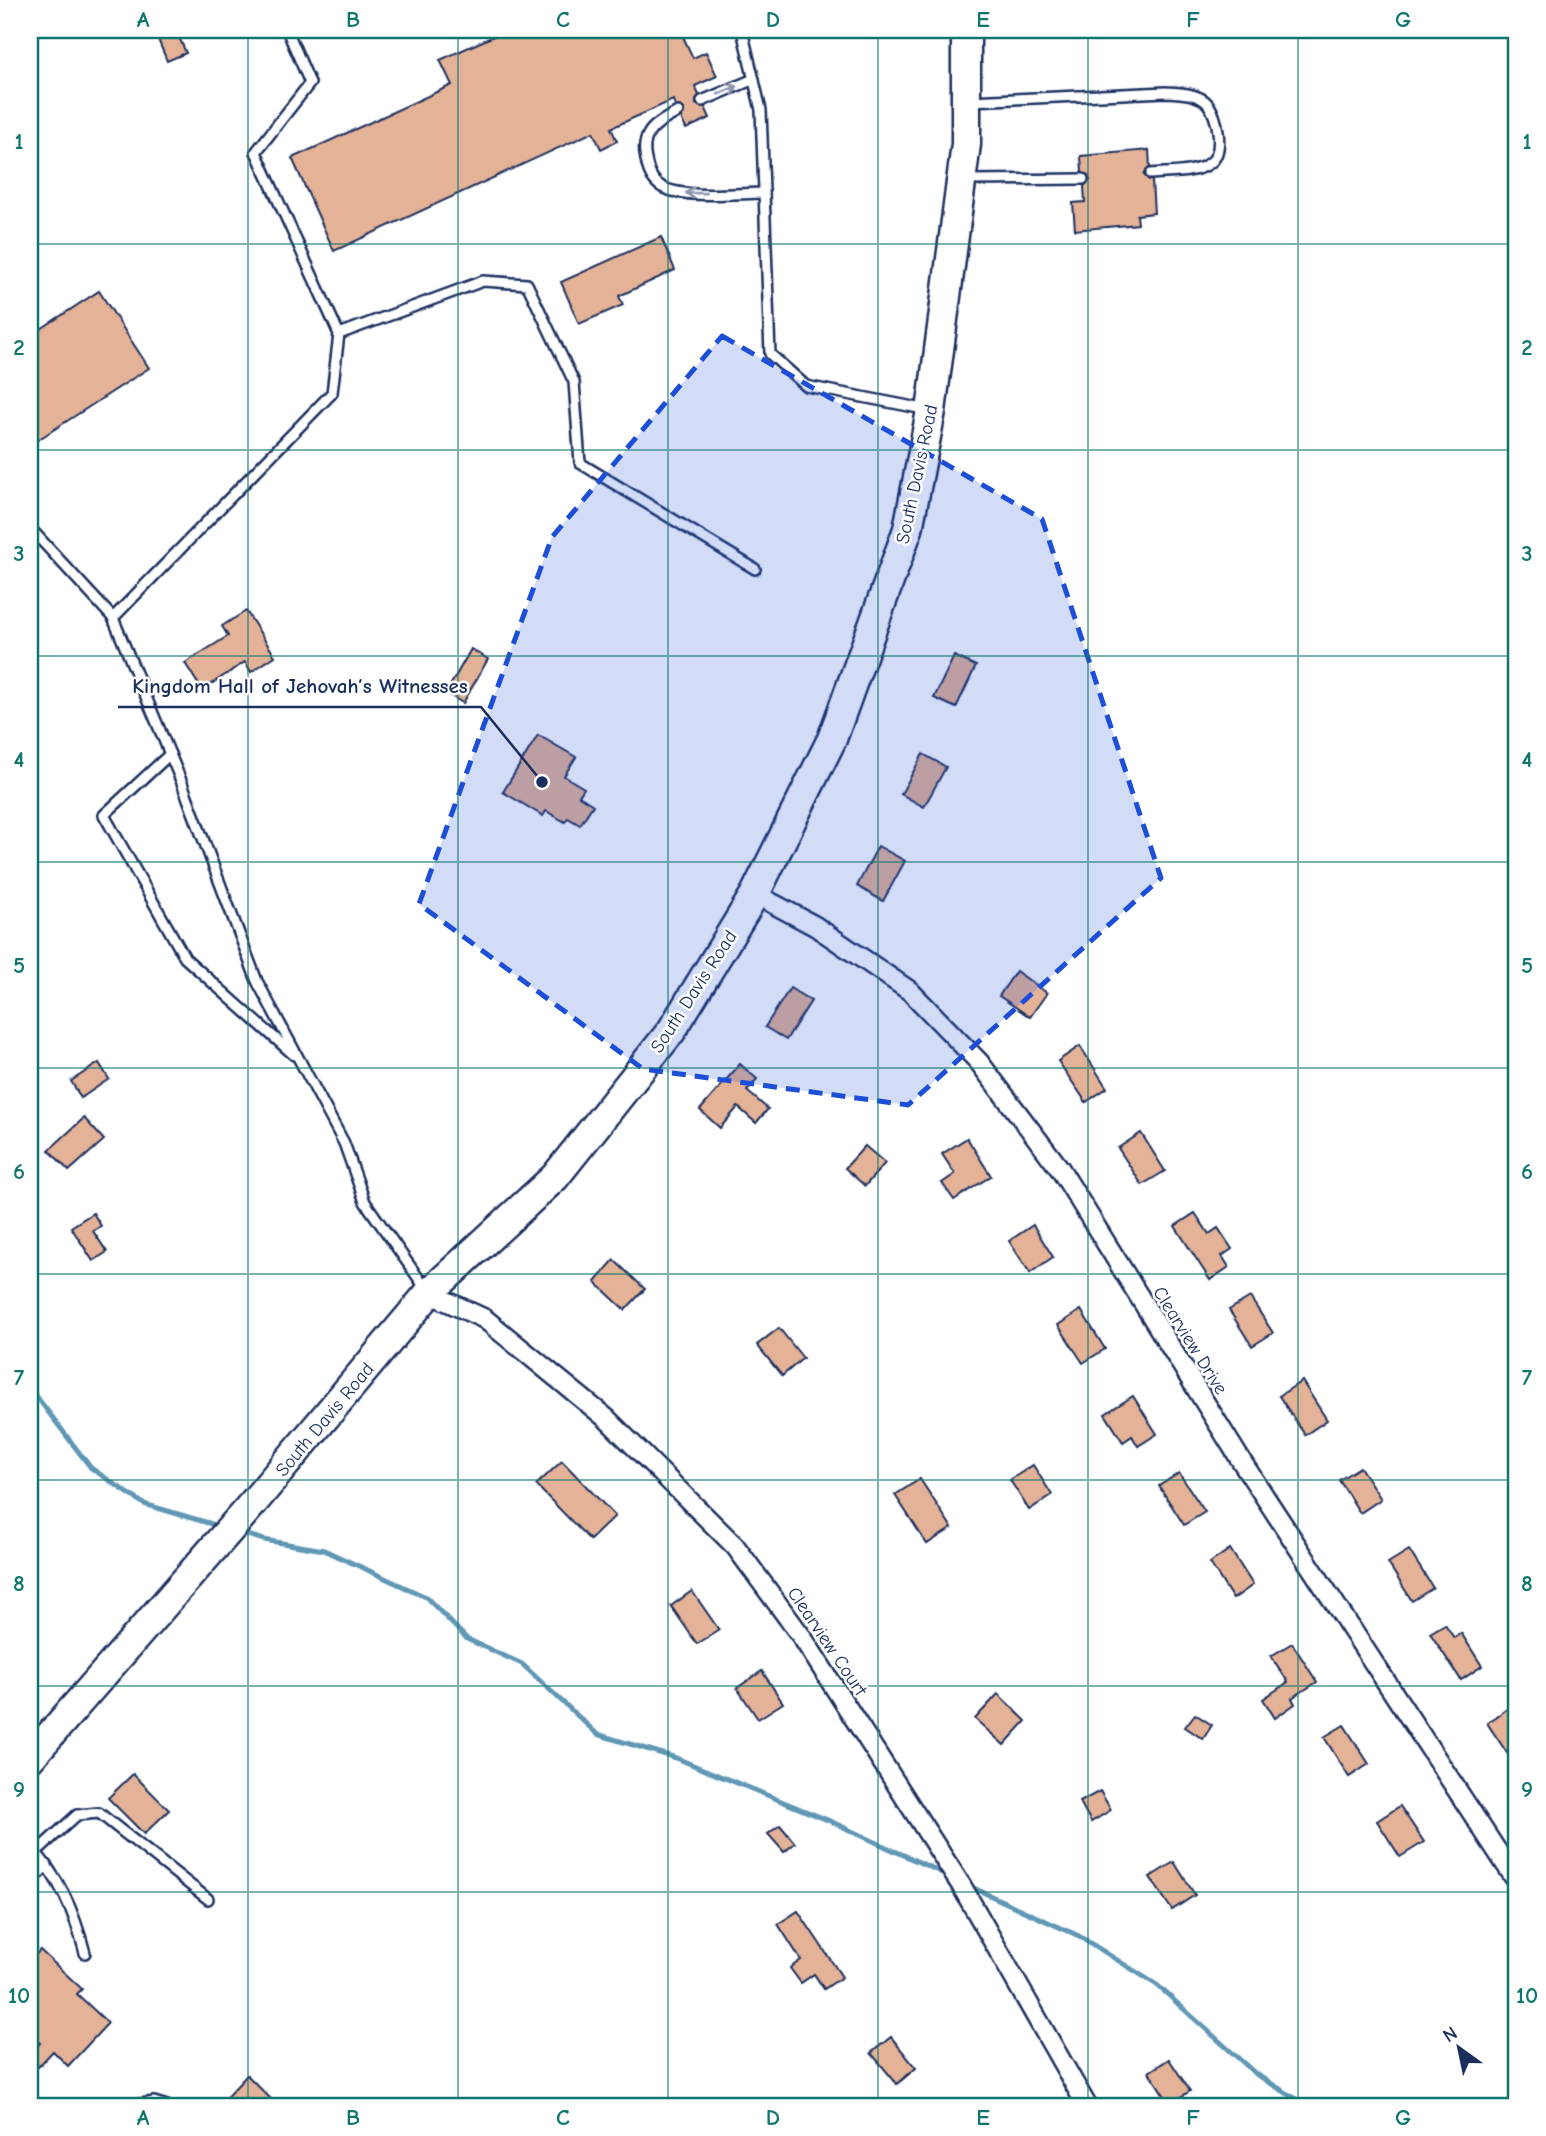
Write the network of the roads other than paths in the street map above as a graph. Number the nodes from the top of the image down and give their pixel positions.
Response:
1 (287, 30) edge
2 (742, 30) edge
3 (966, 30) edge
4 (754, 79) junction
5 (702, 101) dead end
6 (968, 101) junction
7 (678, 112) dead end
8 (1151, 174) dead end
9 (1083, 179) dead end
10 (962, 180) junction
11 (764, 193) junction
12 (339, 334) junction
13 (931, 411) junction
14 (30, 528) edge
15 (755, 569) dead end
16 (113, 618) junction
17 (170, 754) junction
18 (755, 894) junction
19 (298, 1059) junction
20 (429, 1293) junction
21 (30, 1758) edge
22 (33, 1849) edge
23 (47, 1865) junction
24 (1516, 1880) edge
25 (30, 1883) edge
26 (208, 1899) dead end
27 (85, 1953) dead end
28 (129, 2106) edge
29 (167, 2106) edge
30 (1087, 2106) edge

1 - 12 lane
2 - 4 lane
3 - 6 main road, South Davis Road
5 -> 4 lane
4 - 11 lane
6 - 8 lane
6 - 10 main road, South Davis Road
11 -> 7 lane
9 - 10 lane
10 - 13 main road, South Davis Road
11 - 13 lane
12 - 15 lane
12 - 16 lane
13 - 18 main road, South Davis Road
14 - 16 lane
16 - 17 lane
17 - 19 lane
17 - 19 lane
18 - 20 main road, South Davis Road
18 - 24 street, Clearview Drive
19 - 20 lane
20 - 21 main road, South Davis Road
20 - 30 street, Clearview Court
22 - 23 lane
22 - 26 lane
23 - 25 lane
23 - 27 lane
28 - 29 lane

